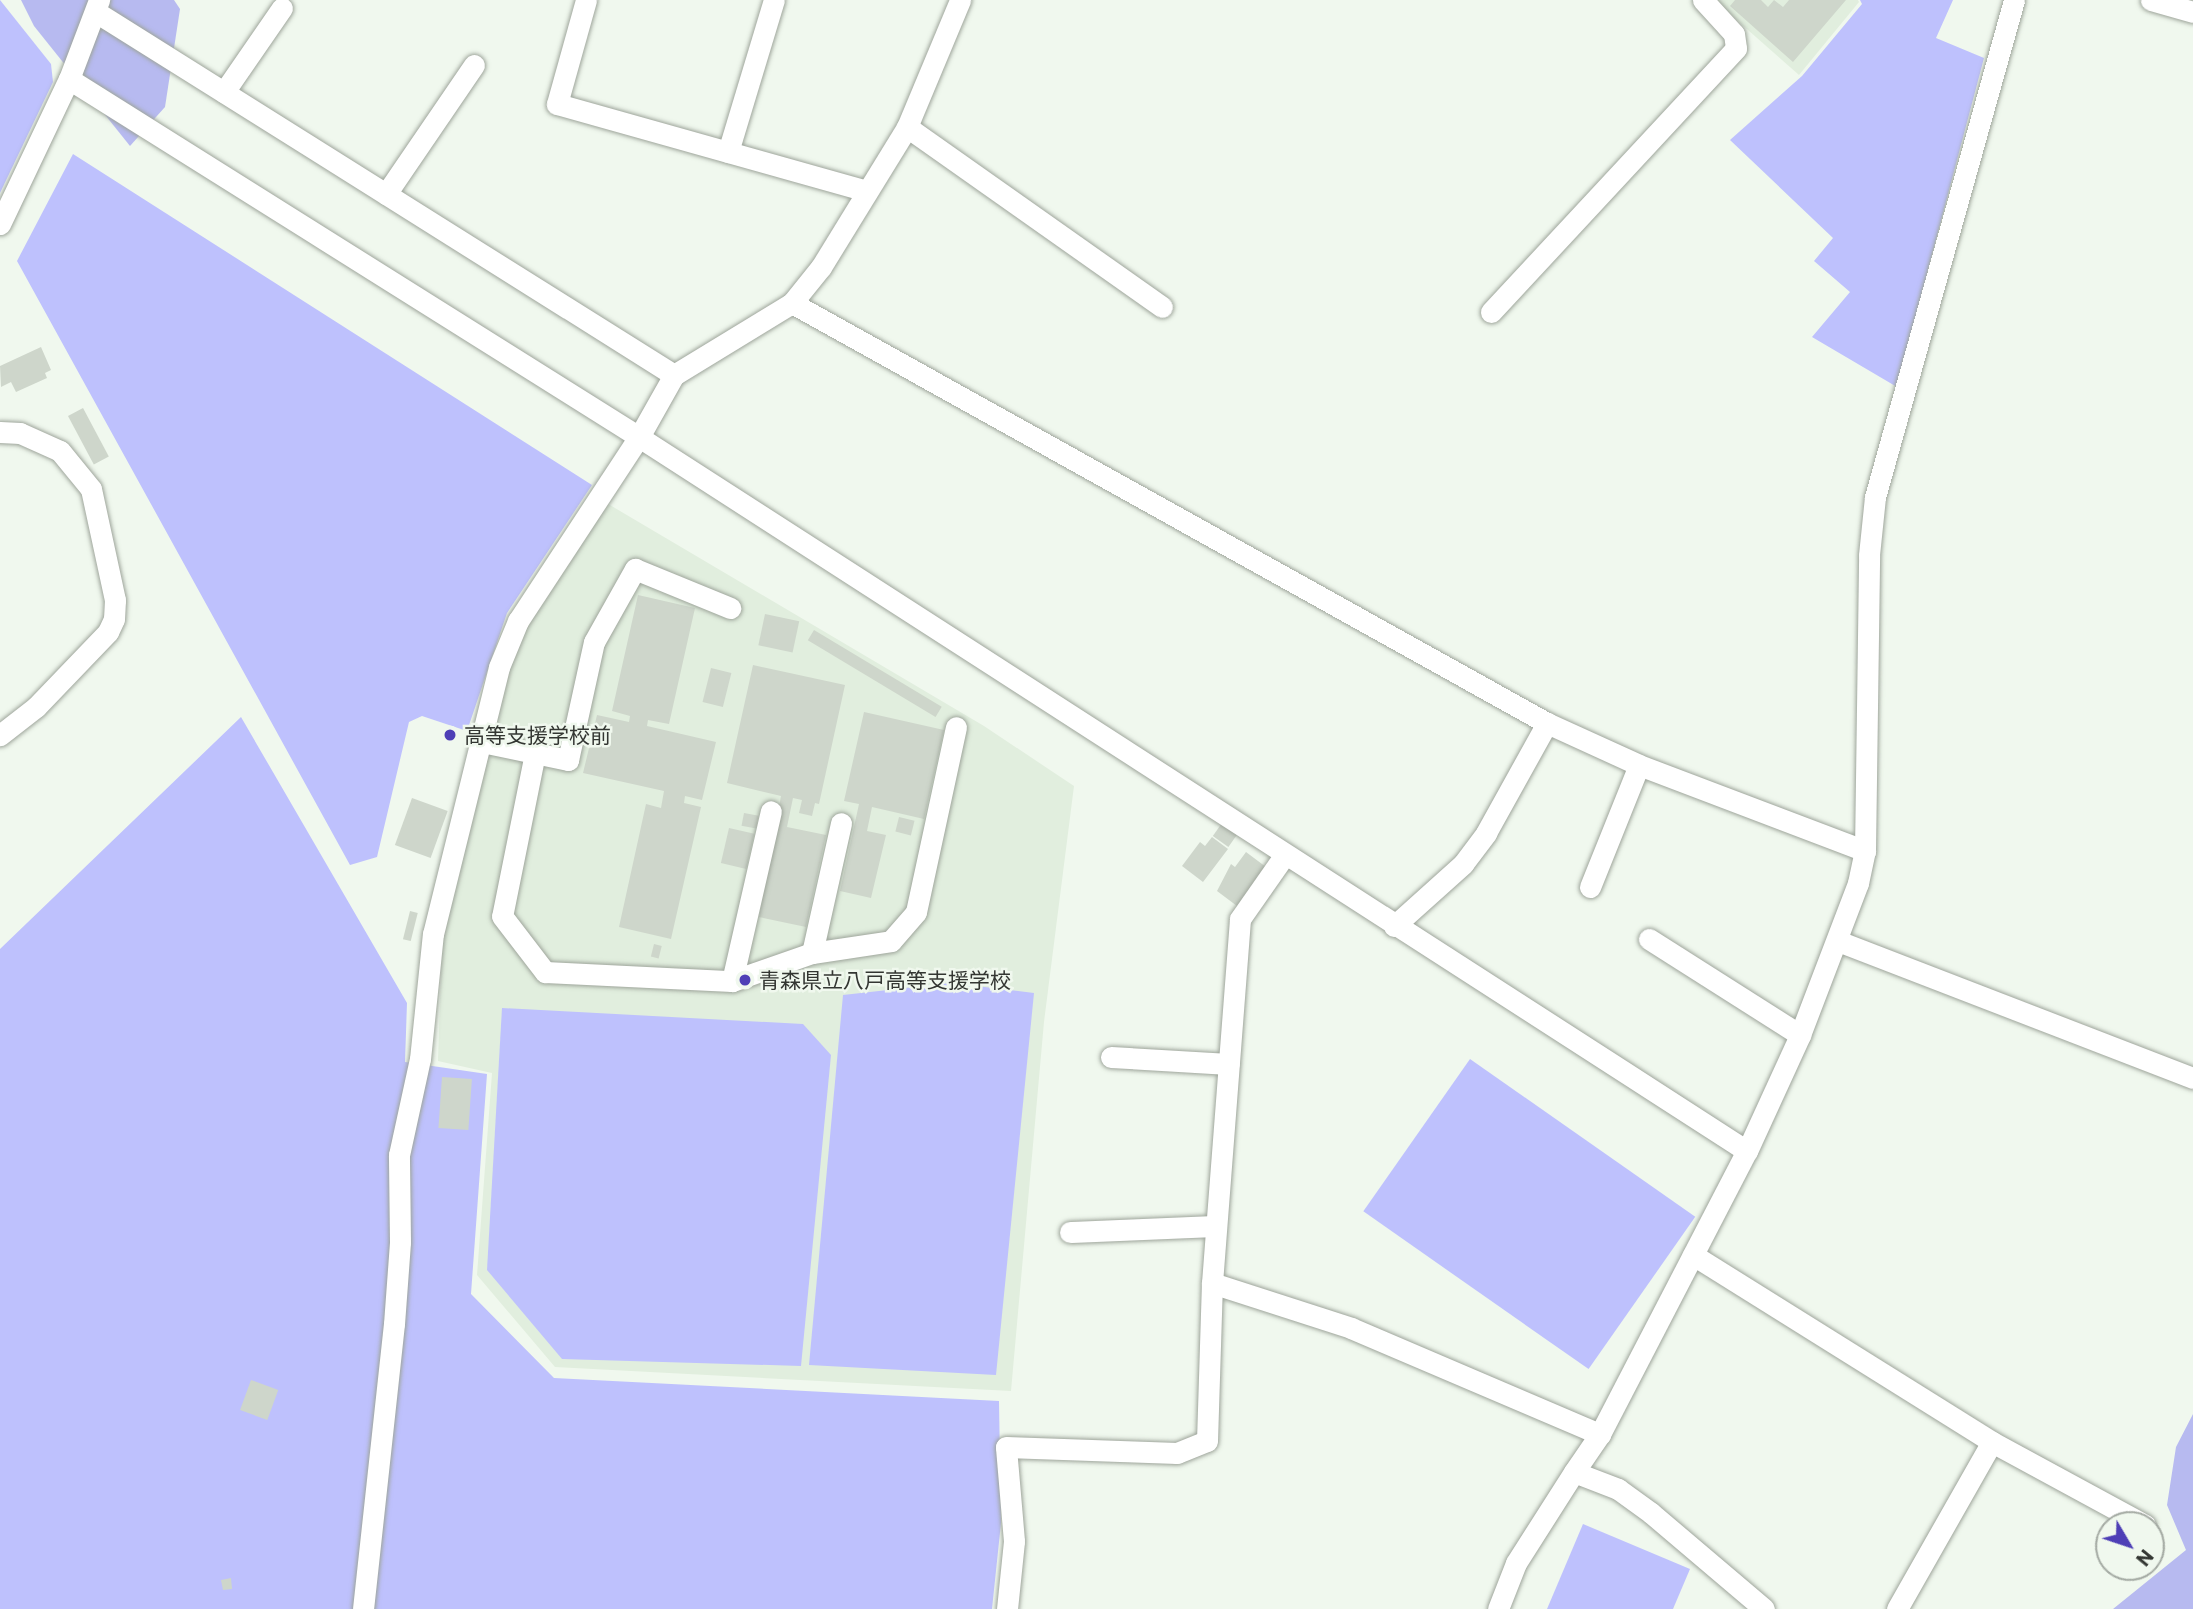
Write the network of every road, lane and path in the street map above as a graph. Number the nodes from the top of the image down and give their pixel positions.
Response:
1 (586, 0) edge
2 (960, 0) edge
3 (1703, 0) edge
4 (2014, 0) edge
5 (2151, 0) edge
6 (766, 2) edge
7 (97, 6) edge
8 (282, 8) dead end
9 (2193, 12) edge
10 (474, 65) dead end
11 (69, 79) junction
12 (224, 92) junction
13 (908, 127) junction
14 (728, 152) junction
15 (867, 191) junction
16 (386, 194) junction
17 (0, 224) edge
18 (792, 303) junction
19 (1162, 307) dead end
20 (1491, 312) dead end
21 (674, 375) junction
22 (0, 432) edge
23 (639, 437) junction
24 (730, 608) dead end
25 (1547, 723) junction
26 (956, 727) dead end
27 (0, 735) edge
28 (482, 742) junction
29 (535, 753) junction
30 (1639, 765) junction
31 (771, 811) dead end
32 (841, 823) dead end
33 (1866, 851) junction
34 (1284, 856) junction
35 (1590, 887) dead end
36 (1394, 926) junction
37 (1649, 939) dead end
38 (1838, 941) junction
39 (812, 953) junction
40 (732, 981) junction
41 (1800, 1035) junction
42 (1111, 1057) dead end
43 (1229, 1064) junction
44 (2193, 1078) edge
45 (1747, 1151) junction
46 (1216, 1226) junction
47 (1070, 1232) dead end
48 (1693, 1255) junction
49 (1212, 1283) junction
50 (1600, 1434) junction
51 (1992, 1442) junction
52 (1574, 1472) junction
53 (2119, 1511) edge
54 (1758, 1607) edge
55 (363, 1609) edge
56 (1007, 1609) edge
57 (1498, 1609) edge
58 (1897, 1609) edge

1 - 14 street
2 - 13 street
3 - 20 street
4 - 33 street
5 - 9 street
6 - 14 street
7 - 11 street
7 - 12 street
8 - 12 street
10 - 16 street
11 - 17 street
11 - 23 street
12 - 16 street
13 - 15 street
13 - 19 street
14 - 15 street
15 - 18 street
16 - 21 street
18 - 21 street
18 - 25 street
21 - 23 street
22 - 27 street
23 - 28 street
23 - 34 street
24 - 29 street
25 - 30 street
25 - 36 street
26 - 39 street
28 - 29 street
28 - 55 street
29 - 40 street
30 - 33 street
30 - 35 street
31 - 40 street
32 - 39 street
33 - 38 street
34 - 36 street
34 - 43 street
36 - 45 street
37 - 41 street
38 - 41 street
38 - 44 street
39 - 40 street
41 - 45 street
42 - 43 street
43 - 46 street
45 - 48 street
46 - 47 street
46 - 49 street
48 - 50 street
48 - 51 street
49 - 50 street
49 - 56 street
50 - 52 street
51 - 53 street
51 - 58 street
52 - 54 street
52 - 57 street

